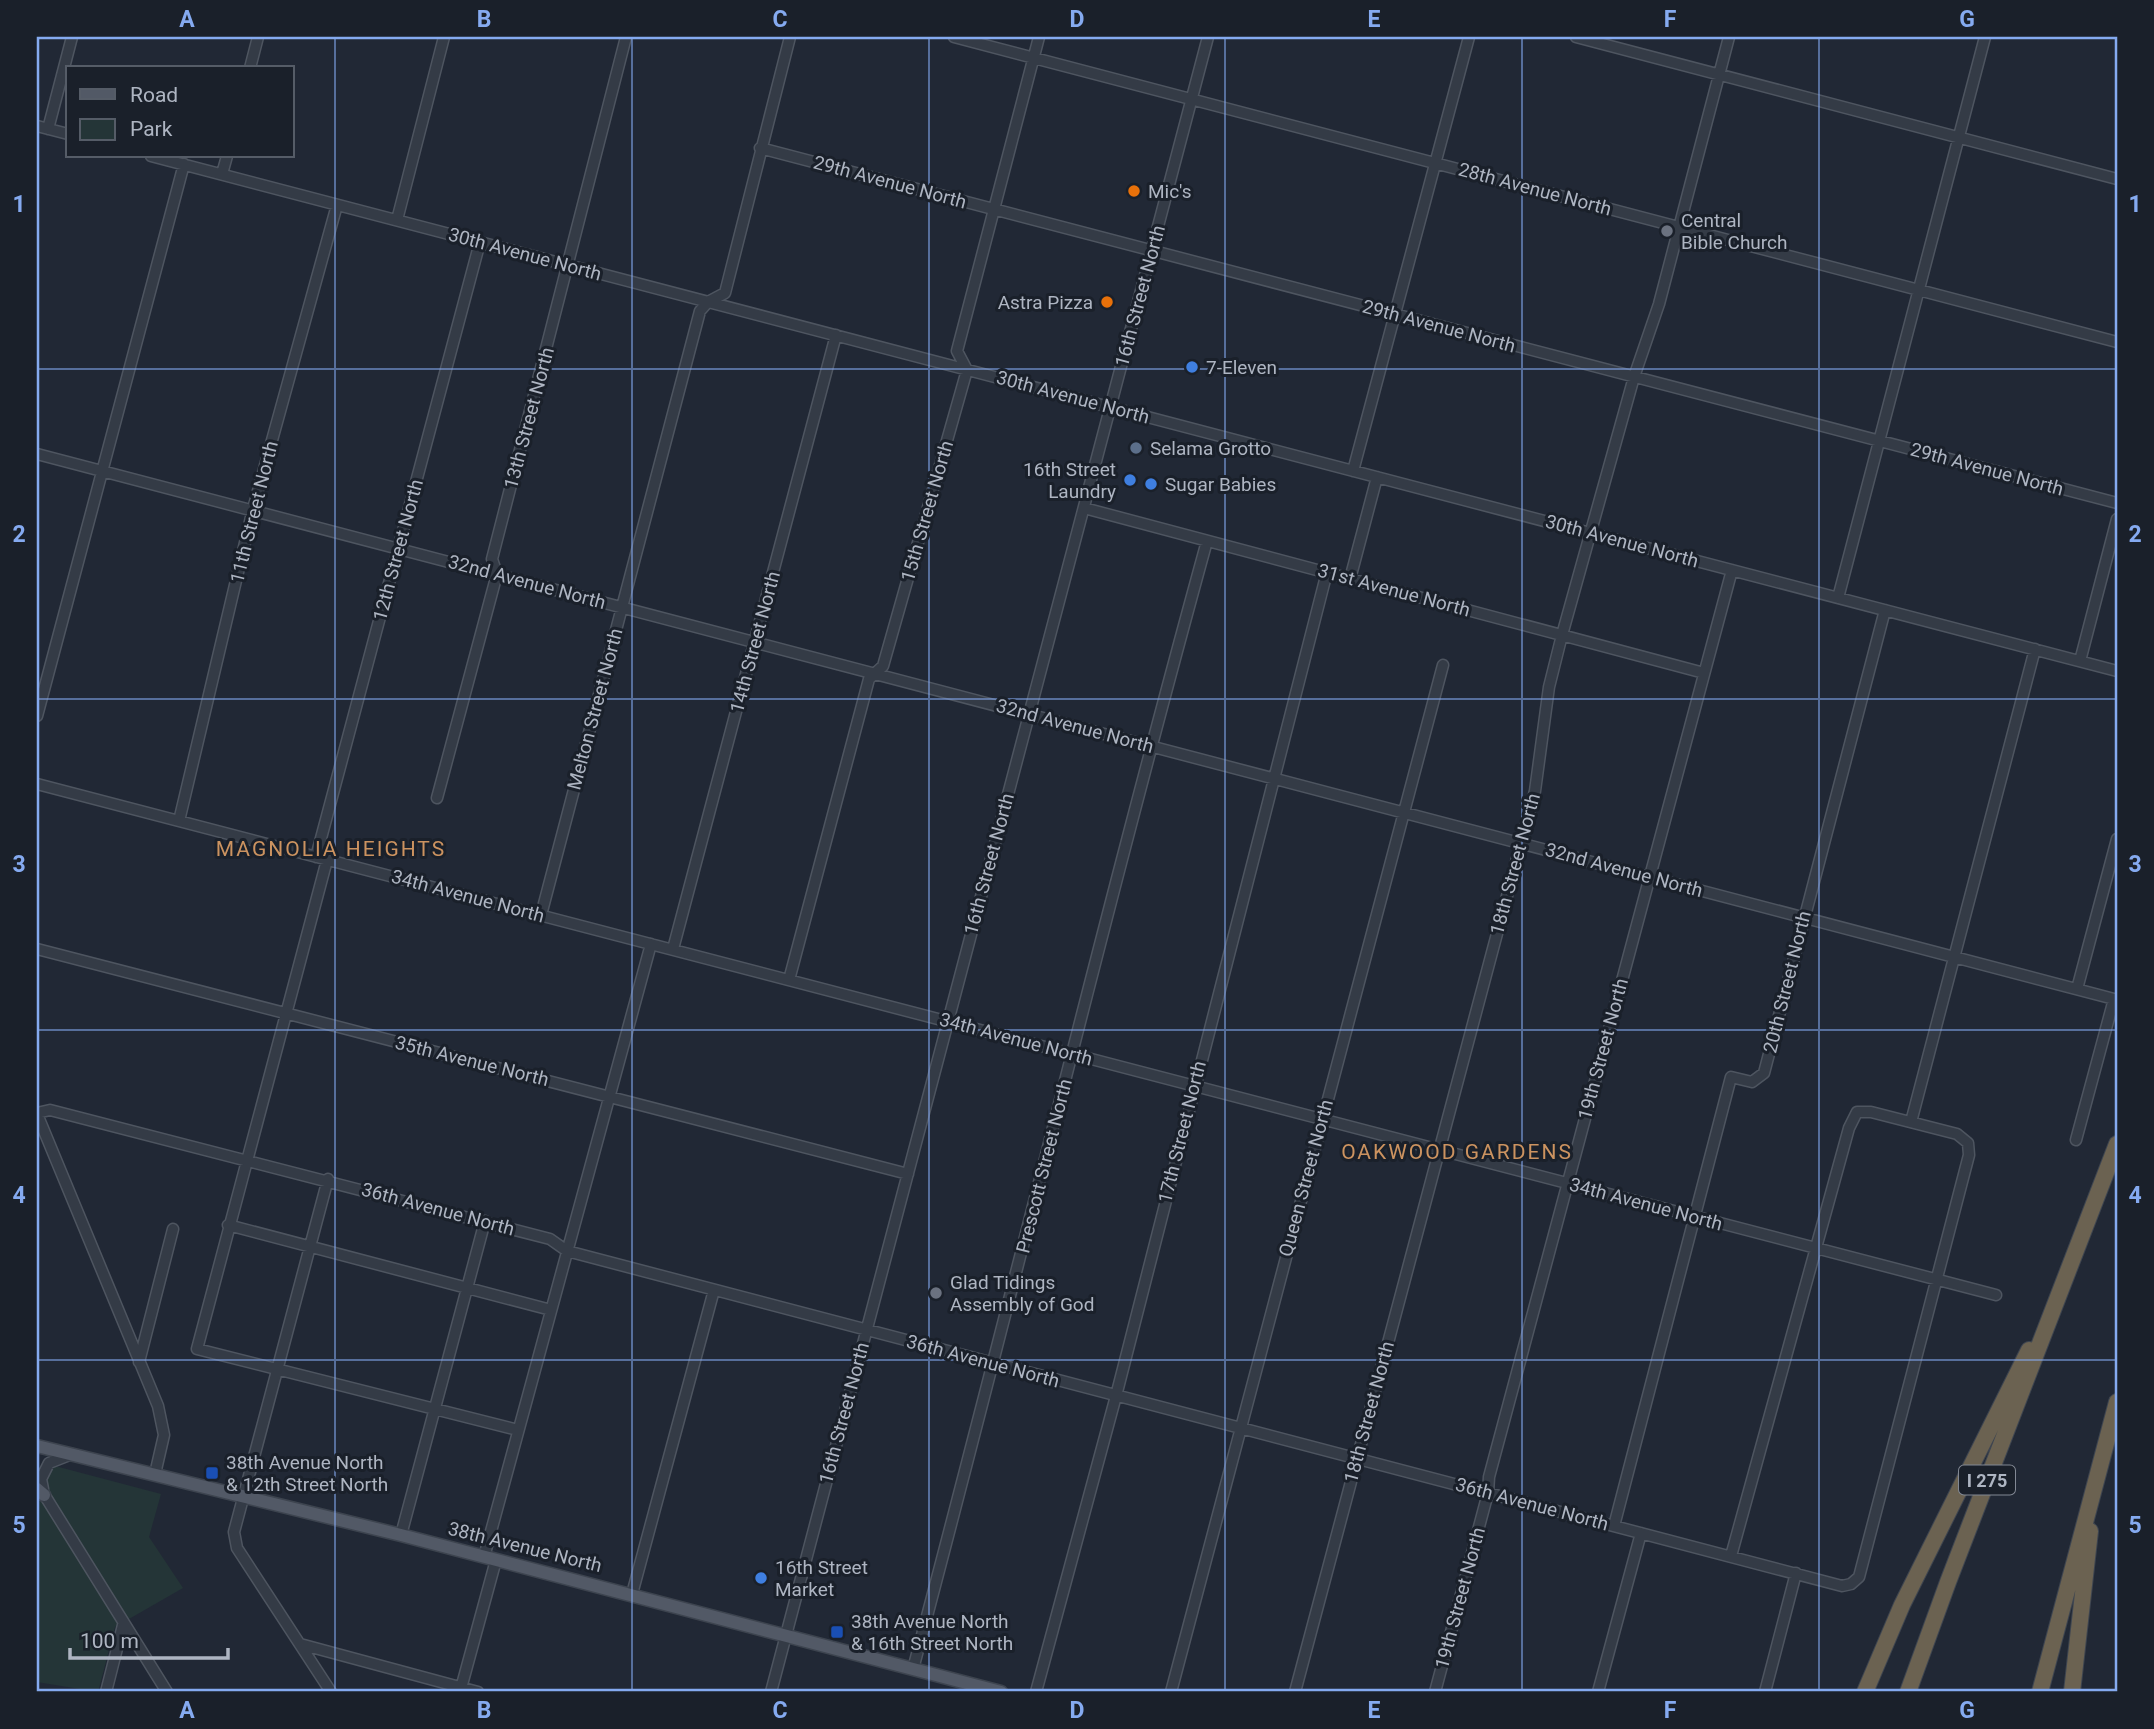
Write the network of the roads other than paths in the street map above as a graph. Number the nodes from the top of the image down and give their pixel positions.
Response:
1 (72, 37) edge
2 (258, 37) edge
3 (444, 37) edge
4 (626, 37) edge
5 (790, 37) edge
6 (954, 37) edge
7 (1039, 37) edge
8 (1208, 37) edge
9 (1469, 37) edge
10 (1576, 37) edge
11 (1729, 37) edge
12 (1985, 37) edge
13 (1034, 58) junction
14 (251, 66) edge
15 (1719, 74) junction
16 (1192, 99) junction
17 (42, 127) edge
18 (66, 133) edge
19 (1959, 137) junction
20 (760, 148) junction
21 (159, 158) edge
22 (226, 158) edge
23 (1435, 163) junction
24 (184, 164) junction
25 (222, 174) junction
26 (2117, 179) edge
27 (337, 205) junction
28 (993, 209) junction
29 (397, 220) junction
30 (1679, 227) junction
31 (480, 242) junction
32 (1152, 250) junction
33 (569, 265) junction
34 (1919, 290) junction
35 (708, 302) junction
36 (1396, 314) junction
37 (836, 335) junction
38 (2117, 342) edge
39 (967, 370) junction
40 (1634, 377) junction
41 (1110, 407) junction
42 (1880, 441) junction
43 (37, 454) edge
44 (103, 471) junction
45 (1353, 471) junction
46 (1377, 477) junction
47 (2117, 503) edge
48 (1084, 508) junction
49 (253, 509) junction
50 (2117, 519) edge
51 (1590, 533) junction
52 (1208, 541) junction
53 (399, 548) junction
54 (1732, 570) junction
55 (1327, 572) junction
56 (497, 574) junction
57 (1350, 579) junction
58 (1838, 598) junction
59 (622, 608) junction
60 (1885, 610) junction
61 (1562, 635) junction
62 (755, 642) junction
63 (2035, 649) junction
64 (2080, 661) junction
65 (1443, 665) dead end
66 (2117, 671) edge
67 (1704, 673) junction
68 (875, 674) junction
69 (1029, 714) junction
70 (37, 716) edge
71 (1150, 746) junction
72 (1273, 778) junction
73 (37, 784) edge
74 (438, 798) dead end
75 (1403, 813) junction
76 (179, 821) junction
77 (2117, 839) edge
78 (1522, 843) junction
79 (321, 858) junction
80 (1648, 877) junction
81 (541, 915) junction
82 (1803, 918) junction
83 (651, 944) junction
84 (37, 949) edge
85 (673, 950) junction
86 (1953, 957) junction
87 (789, 980) junction
88 (2077, 989) junction
89 (288, 1013) junction
90 (948, 1022) junction
91 (1072, 1054) junction
92 (1194, 1086) junction
93 (610, 1096) junction
94 (37, 1113) edge
95 (1321, 1119) junction
96 (1911, 1122) junction
97 (2076, 1140) dead end
98 (2117, 1144) edge
99 (1437, 1149) junction
100 (246, 1158) junction
101 (908, 1174) junction
102 (328, 1179) junction
103 (1567, 1183) junction
104 (1693, 1216) junction
105 (485, 1221) junction
106 (228, 1225) junction
107 (173, 1229) dead end
108 (310, 1247) junction
109 (1817, 1248) junction
110 (567, 1251) junction
111 (2070, 1270) junction
112 (1936, 1280) junction
113 (468, 1287) junction
114 (714, 1290) junction
115 (1996, 1295) dead end
116 (551, 1310) junction
117 (866, 1331) junction
118 (138, 1362) junction
119 (995, 1364) junction
120 (277, 1369) junction
121 (1116, 1396) junction
122 (2117, 1402) edge
123 (435, 1409) junction
124 (1241, 1429) junction
125 (518, 1430) junction
126 (37, 1446) edge
127 (72, 1454) junction
128 (1357, 1458) junction
129 (155, 1474) junction
130 (37, 1483) edge
131 (2095, 1487) junction
132 (40, 1492) edge
133 (1488, 1493) junction
134 (242, 1498) junction
135 (1614, 1525) junction
136 (1641, 1533) junction
137 (401, 1535) junction
138 (1731, 1556) junction
139 (490, 1558) junction
140 (1796, 1573) junction
141 (632, 1594) junction
142 (123, 1625) junction
143 (785, 1636) junction
144 (300, 1644) junction
145 (913, 1669) junction
146 (973, 1689) edge
147 (461, 1690) edge
148 (106, 1692) edge
149 (167, 1692) edge
150 (331, 1692) edge
151 (478, 1692) edge
152 (771, 1692) edge
153 (1001, 1692) edge
154 (1036, 1692) edge
155 (1171, 1692) edge
156 (1295, 1692) edge
157 (1435, 1692) edge
158 (1598, 1692) edge
159 (1765, 1692) edge
160 (1866, 1692) edge
161 (1908, 1692) edge
162 (2040, 1692) edge
163 (2072, 1692) edge

1 - 17 street
2 - 14 street
3 - 29 street
4 - 33 street, 13th Street North
5 - 20 street
6 - 13 street, 28th Avenue North
7 - 13 street, 15th Street North
8 - 16 street, 16th Street North
9 - 23 street
10 - 15 street
11 - 15 street, 18th Street North
12 - 19 street
13 - 16 street, 28th Avenue North
13 - 28 street, 15th Street North
15 - 19 street
15 - 30 street, 18th Street North
16 - 23 street, 28th Avenue North
16 - 32 street, 16th Street North
17 - 18 street
19 - 26 street
19 - 34 street
20 - 28 street, 29th Avenue North
20 - 35 street
21 - 24 street, 30th Avenue North
22 - 25 street
23 - 30 street, 28th Avenue North
23 - 36 street
24 - 25 street, 30th Avenue North
24 - 44 street
25 - 27 street, 30th Avenue North
27 - 29 street, 30th Avenue North
27 - 49 street, 11th Street North
28 - 32 street, 29th Avenue North
28 - 39 street, 15th Street North
29 - 31 street, 30th Avenue North
30 - 34 street, 28th Avenue North
30 - 40 street, 18th Street North
31 - 33 street, 30th Avenue North
31 - 53 street, 12th Street North
32 - 36 street, 29th Avenue North
32 - 41 street, 16th Street North
33 - 35 street, 30th Avenue North
33 - 56 street, 13th Street North
34 - 38 street, 28th Avenue North
34 - 42 street
35 - 37 street, 30th Avenue North
35 - 59 street, Melton Street North
36 - 40 street, 29th Avenue North
36 - 45 street
37 - 39 street, 30th Avenue North
37 - 62 street, 14th Street North
39 - 41 street, 30th Avenue North
39 - 68 street, 15th Street North
40 - 42 street, 29th Avenue North
40 - 51 street, 18th Street North
41 - 45 street, 30th Avenue North
41 - 48 street, 16th Street North
42 - 47 street, 29th Avenue North
42 - 58 street
43 - 44 street, 32nd Avenue North
44 - 49 street, 32nd Avenue North
44 - 70 street
45 - 46 street, 30th Avenue North
46 - 51 street, 30th Avenue North
46 - 57 street
48 - 52 street, 31st Avenue North
48 - 69 street, 16th Street North
49 - 53 street, 32nd Avenue North
49 - 76 street, 11th Street North
50 - 64 street
51 - 54 street, 30th Avenue North
51 - 61 street, 18th Street North
52 - 55 street, 31st Avenue North
52 - 71 street, Prescott Street North
53 - 56 street, 32nd Avenue North
53 - 79 street, 12th Street North
54 - 58 street, 30th Avenue North
54 - 67 street, 19th Street North
55 - 57 street, 31st Avenue North
55 - 72 street, 17th Street North
56 - 59 street, 32nd Avenue North
56 - 74 street, 13th Street North
57 - 61 street, 31st Avenue North
58 - 60 street, 30th Avenue North
59 - 62 street, 32nd Avenue North
59 - 81 street, Melton Street North
60 - 63 street, 30th Avenue North
60 - 82 street, 20th Street North
61 - 67 street, 31st Avenue North
61 - 78 street, 18th Street North
62 - 68 street, 32nd Avenue North
62 - 85 street, 14th Street North
63 - 64 street, 30th Avenue North
63 - 86 street
64 - 66 street, 30th Avenue North
65 - 75 street, Queen Street North
67 - 80 street, 19th Street North
68 - 69 street, 32nd Avenue North
68 - 87 street, 15th Street North
69 - 71 street, 32nd Avenue North
69 - 90 street, 16th Street North
71 - 72 street, 32nd Avenue North
71 - 91 street, Prescott Street North
72 - 75 street, 32nd Avenue North
72 - 92 street, 17th Street North
73 - 76 street, 34th Avenue North
75 - 78 street, 32nd Avenue North
75 - 95 street, Queen Street North
76 - 79 street, 34th Avenue North
77 - 88 street
78 - 80 street, 32nd Avenue North
78 - 99 street, 18th Street North
79 - 81 street, 34th Avenue North
79 - 89 street, 12th Street North
80 - 82 street, 32nd Avenue North
80 - 103 street, 19th Street North
81 - 83 street, 34th Avenue North
82 - 86 street, 32nd Avenue North
82 - 104 street, 20th Street North
83 - 85 street, 34th Avenue North
83 - 93 street
84 - 89 street, 35th Avenue North
85 - 87 street, 34th Avenue North
86 - 88 street, 32nd Avenue North
86 - 96 street
87 - 90 street, 34th Avenue North
88 - 97 street, 32nd Avenue North
89 - 93 street, 35th Avenue North
89 - 100 street, 12th Street North
90 - 91 street, 34th Avenue North
90 - 101 street, 16th Street North
91 - 92 street, 34th Avenue North
91 - 119 street, Prescott Street North
92 - 95 street, 34th Avenue North
92 - 121 street, 17th Street North
93 - 101 street, 35th Avenue North
93 - 110 street
94 - 100 street, 36th Avenue North
94 - 118 street
95 - 99 street, 34th Avenue North
95 - 124 street, Queen Street North
96 - 109 street
96 - 112 street
98 - 111 highway, I 275
99 - 103 street, 34th Avenue North
99 - 128 street, 18th Street North
100 - 102 street, 36th Avenue North
100 - 106 street, 12th Street North
101 - 117 street, 16th Street North
102 - 105 street, 36th Avenue North
102 - 108 street
103 - 104 street, 34th Avenue North
103 - 133 street, 19th Street North
104 - 109 street, 34th Avenue North
104 - 135 street, 20th Street North
105 - 110 street, 36th Avenue North
105 - 113 street
106 - 108 street
106 - 120 street, 12th Street North
107 - 118 street
108 - 113 street
108 - 120 street
109 - 112 street, 34th Avenue North
109 - 138 street
110 - 114 street, 36th Avenue North
110 - 116 street
111 - 160 highway
111 - 161 highway, I 275
112 - 115 street, 34th Avenue North
112 - 140 street, 36th Avenue North
113 - 116 street
113 - 123 street
114 - 117 street, 36th Avenue North
114 - 141 street
116 - 125 street
117 - 119 street, 36th Avenue North
117 - 143 street, 16th Street North
118 - 129 street
119 - 121 street, 36th Avenue North
119 - 145 street, Prescott Street North
120 - 123 street
120 - 134 street
121 - 124 street, 36th Avenue North
121 - 154 street, 17th Street North
122 - 131 highway
123 - 125 street
123 - 137 street
124 - 128 street, 36th Avenue North
124 - 155 street, Queen Street North
125 - 139 street
126 - 127 main road, 38th Avenue North
127 - 129 main road, 38th Avenue North
127 - 132 street
128 - 133 street, 36th Avenue North
128 - 156 street, 18th Street North
129 - 134 main road, 38th Avenue North
130 - 132 street
131 - 162 highway
131 - 163 highway
132 - 142 street
133 - 135 street, 36th Avenue North
133 - 157 street, 19th Street North
134 - 137 main road, 38th Avenue North
134 - 144 street
135 - 136 street, 36th Avenue North
136 - 138 street, 36th Avenue North
136 - 158 street
137 - 139 main road, 38th Avenue North
138 - 140 street, 36th Avenue North
139 - 141 main road, 38th Avenue North
139 - 147 street
140 - 159 street
141 - 143 main road, 38th Avenue North
142 - 148 street
142 - 149 street
143 - 145 main road, 38th Avenue North
143 - 152 street, 16th Street North
144 - 147 street
144 - 150 street
145 - 146 main road, 38th Avenue North
146 - 153 main road, 38th Avenue North
147 - 151 street

